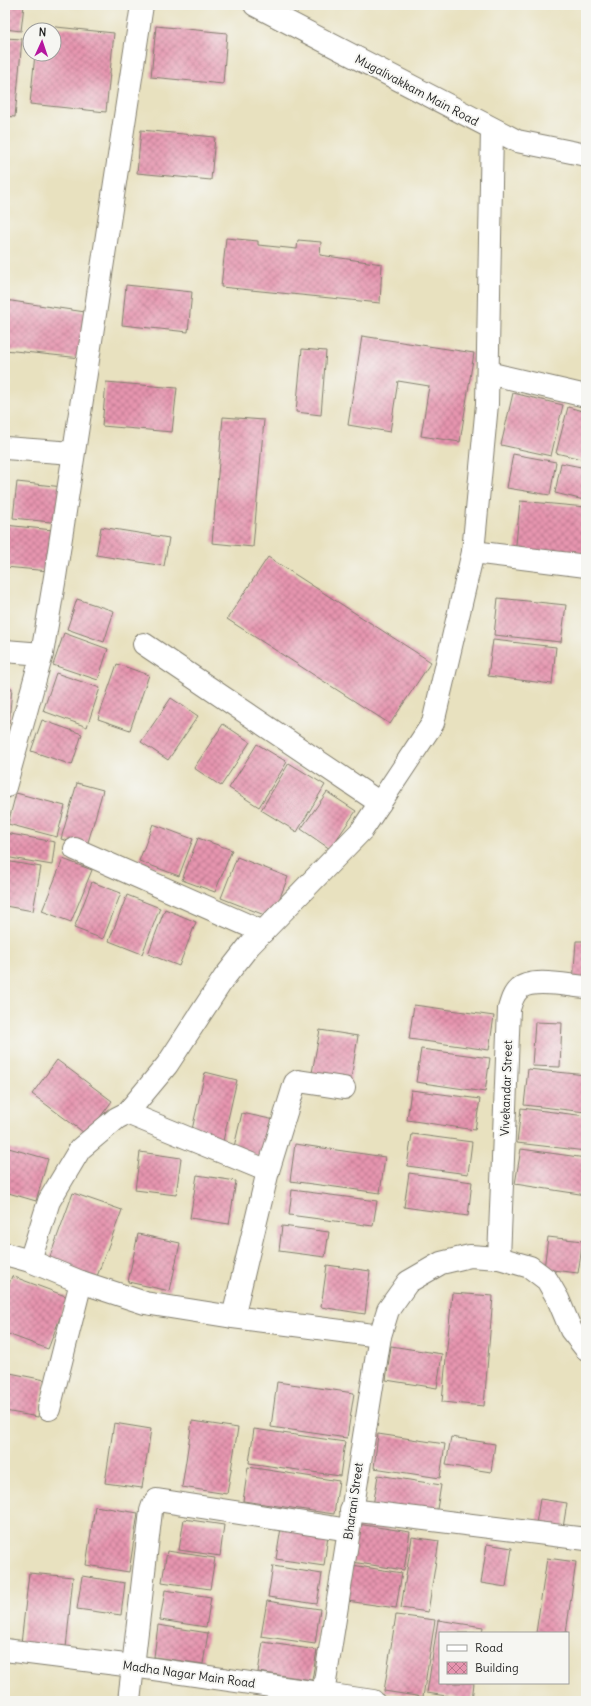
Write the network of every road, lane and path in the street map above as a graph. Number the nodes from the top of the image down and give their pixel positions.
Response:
1 (142, 5) edge
2 (255, 5) edge
3 (492, 129) junction
4 (586, 155) edge
5 (488, 373) junction
6 (586, 396) edge
7 (5, 448) edge
8 (73, 453) junction
9 (473, 552) junction
10 (586, 566) edge
11 (144, 644) dead end
12 (5, 651) edge
13 (42, 654) junction
14 (5, 785) edge
15 (380, 803) junction
16 (75, 849) dead end
17 (263, 932) junction
18 (586, 987) edge
19 (344, 1088) dead end
20 (127, 1113) junction
21 (268, 1171) junction
22 (5, 1254) edge
23 (500, 1258) junction
24 (30, 1261) junction
25 (81, 1282) junction
26 (233, 1317) junction
27 (380, 1336) junction
28 (586, 1349) edge
29 (49, 1409) dead end
30 (350, 1520) junction
31 (586, 1539) edge
32 (5, 1650) edge
33 (133, 1666) junction
34 (323, 1694) junction
35 (129, 1701) edge
36 (373, 1701) edge

1 - 8 street
2 - 3 street, Mugalivakkam Main Road
3 - 4 street, Mugalivakkam Main Road
3 - 5 street
5 - 6 street
5 - 9 street
7 - 8 street
8 - 13 street
9 - 10 street
9 - 15 street
11 - 15 street
12 - 13 street
13 - 14 street
15 - 17 street
16 - 17 street
17 - 20 street
18 - 23 street, Vivekandar Street
19 - 21 street
20 - 21 street
20 - 24 street
21 - 26 street
22 - 24 street
23 - 27 street, Bharani Street
23 - 28 street, Bharani Street
24 - 25 street
25 - 26 street
25 - 29 street
26 - 27 street
27 - 30 street, Bharani Street
30 - 31 street
30 - 33 street
30 - 34 street, Bharani Street
32 - 33 street, Madha Nagar Main Road
33 - 34 street, Madha Nagar Main Road
33 - 35 street
34 - 36 street, Madha Nagar Main Road

